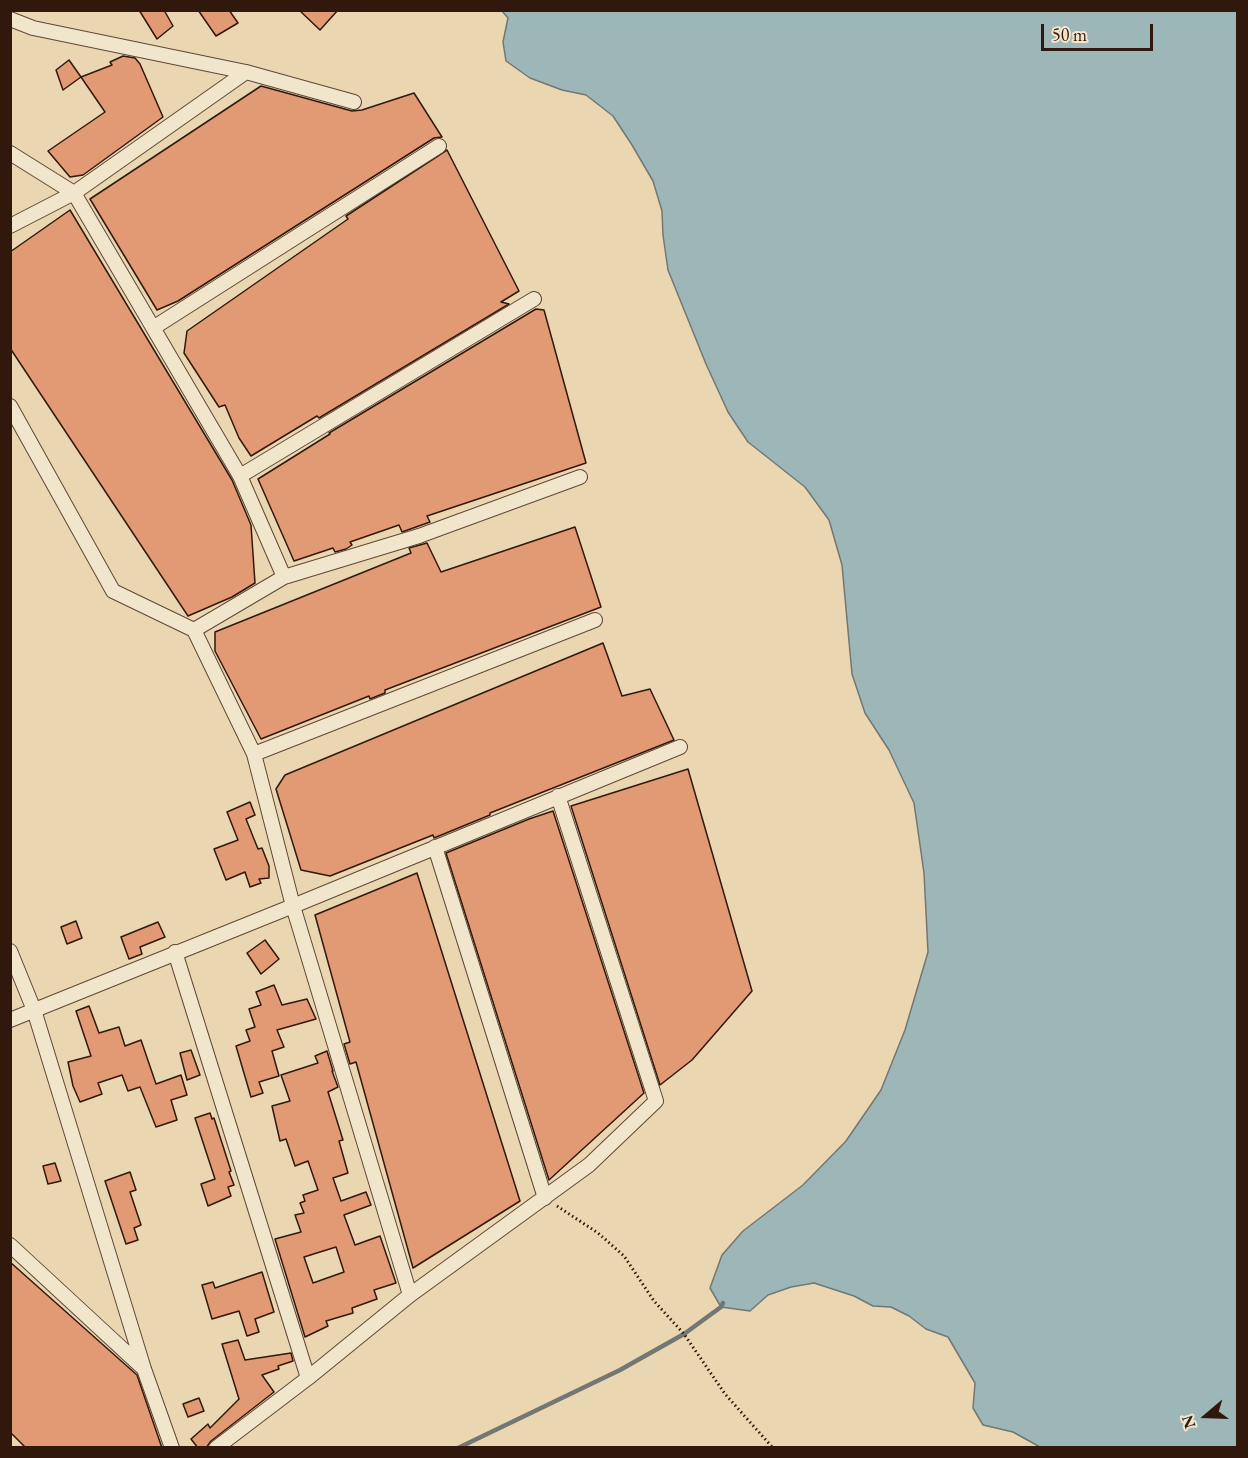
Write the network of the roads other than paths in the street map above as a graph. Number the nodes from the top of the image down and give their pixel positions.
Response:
1 (10, 19) edge
2 (246, 72) junction
3 (354, 102) dead end
4 (439, 146) dead end
5 (10, 153) edge
6 (74, 193) junction
7 (10, 226) edge
8 (534, 299) dead end
9 (153, 328) junction
10 (10, 406) edge
11 (240, 476) junction
12 (580, 477) dead end
13 (284, 577) junction
14 (595, 620) dead end
15 (194, 630) junction
16 (680, 747) dead end
17 (254, 754) junction
18 (558, 796) junction
19 (435, 847) junction
20 (293, 906) junction
21 (10, 951) edge
22 (175, 952) junction
23 (34, 1010) junction
24 (10, 1020) edge
25 (545, 1198) junction
26 (10, 1245) edge
27 (410, 1295) junction
28 (144, 1369) junction
29 (308, 1378) junction
30 (172, 1448) edge
31 (216, 1448) edge

1 - 2 street
2 - 3 street
2 - 6 street
4 - 9 street
5 - 6 street
6 - 7 street
6 - 9 street
8 - 11 street
9 - 11 street
10 - 15 street
11 - 13 street
12 - 13 street
13 - 15 street
14 - 17 street
15 - 17 street
16 - 18 street
17 - 20 street
18 - 19 street
18 - 25 street
19 - 20 street
19 - 25 street
20 - 22 street
20 - 27 street
21 - 23 street
22 - 23 street
22 - 29 street
23 - 24 street
23 - 28 street
25 - 27 street
26 - 28 street
27 - 29 street
28 - 30 street
29 - 31 street

